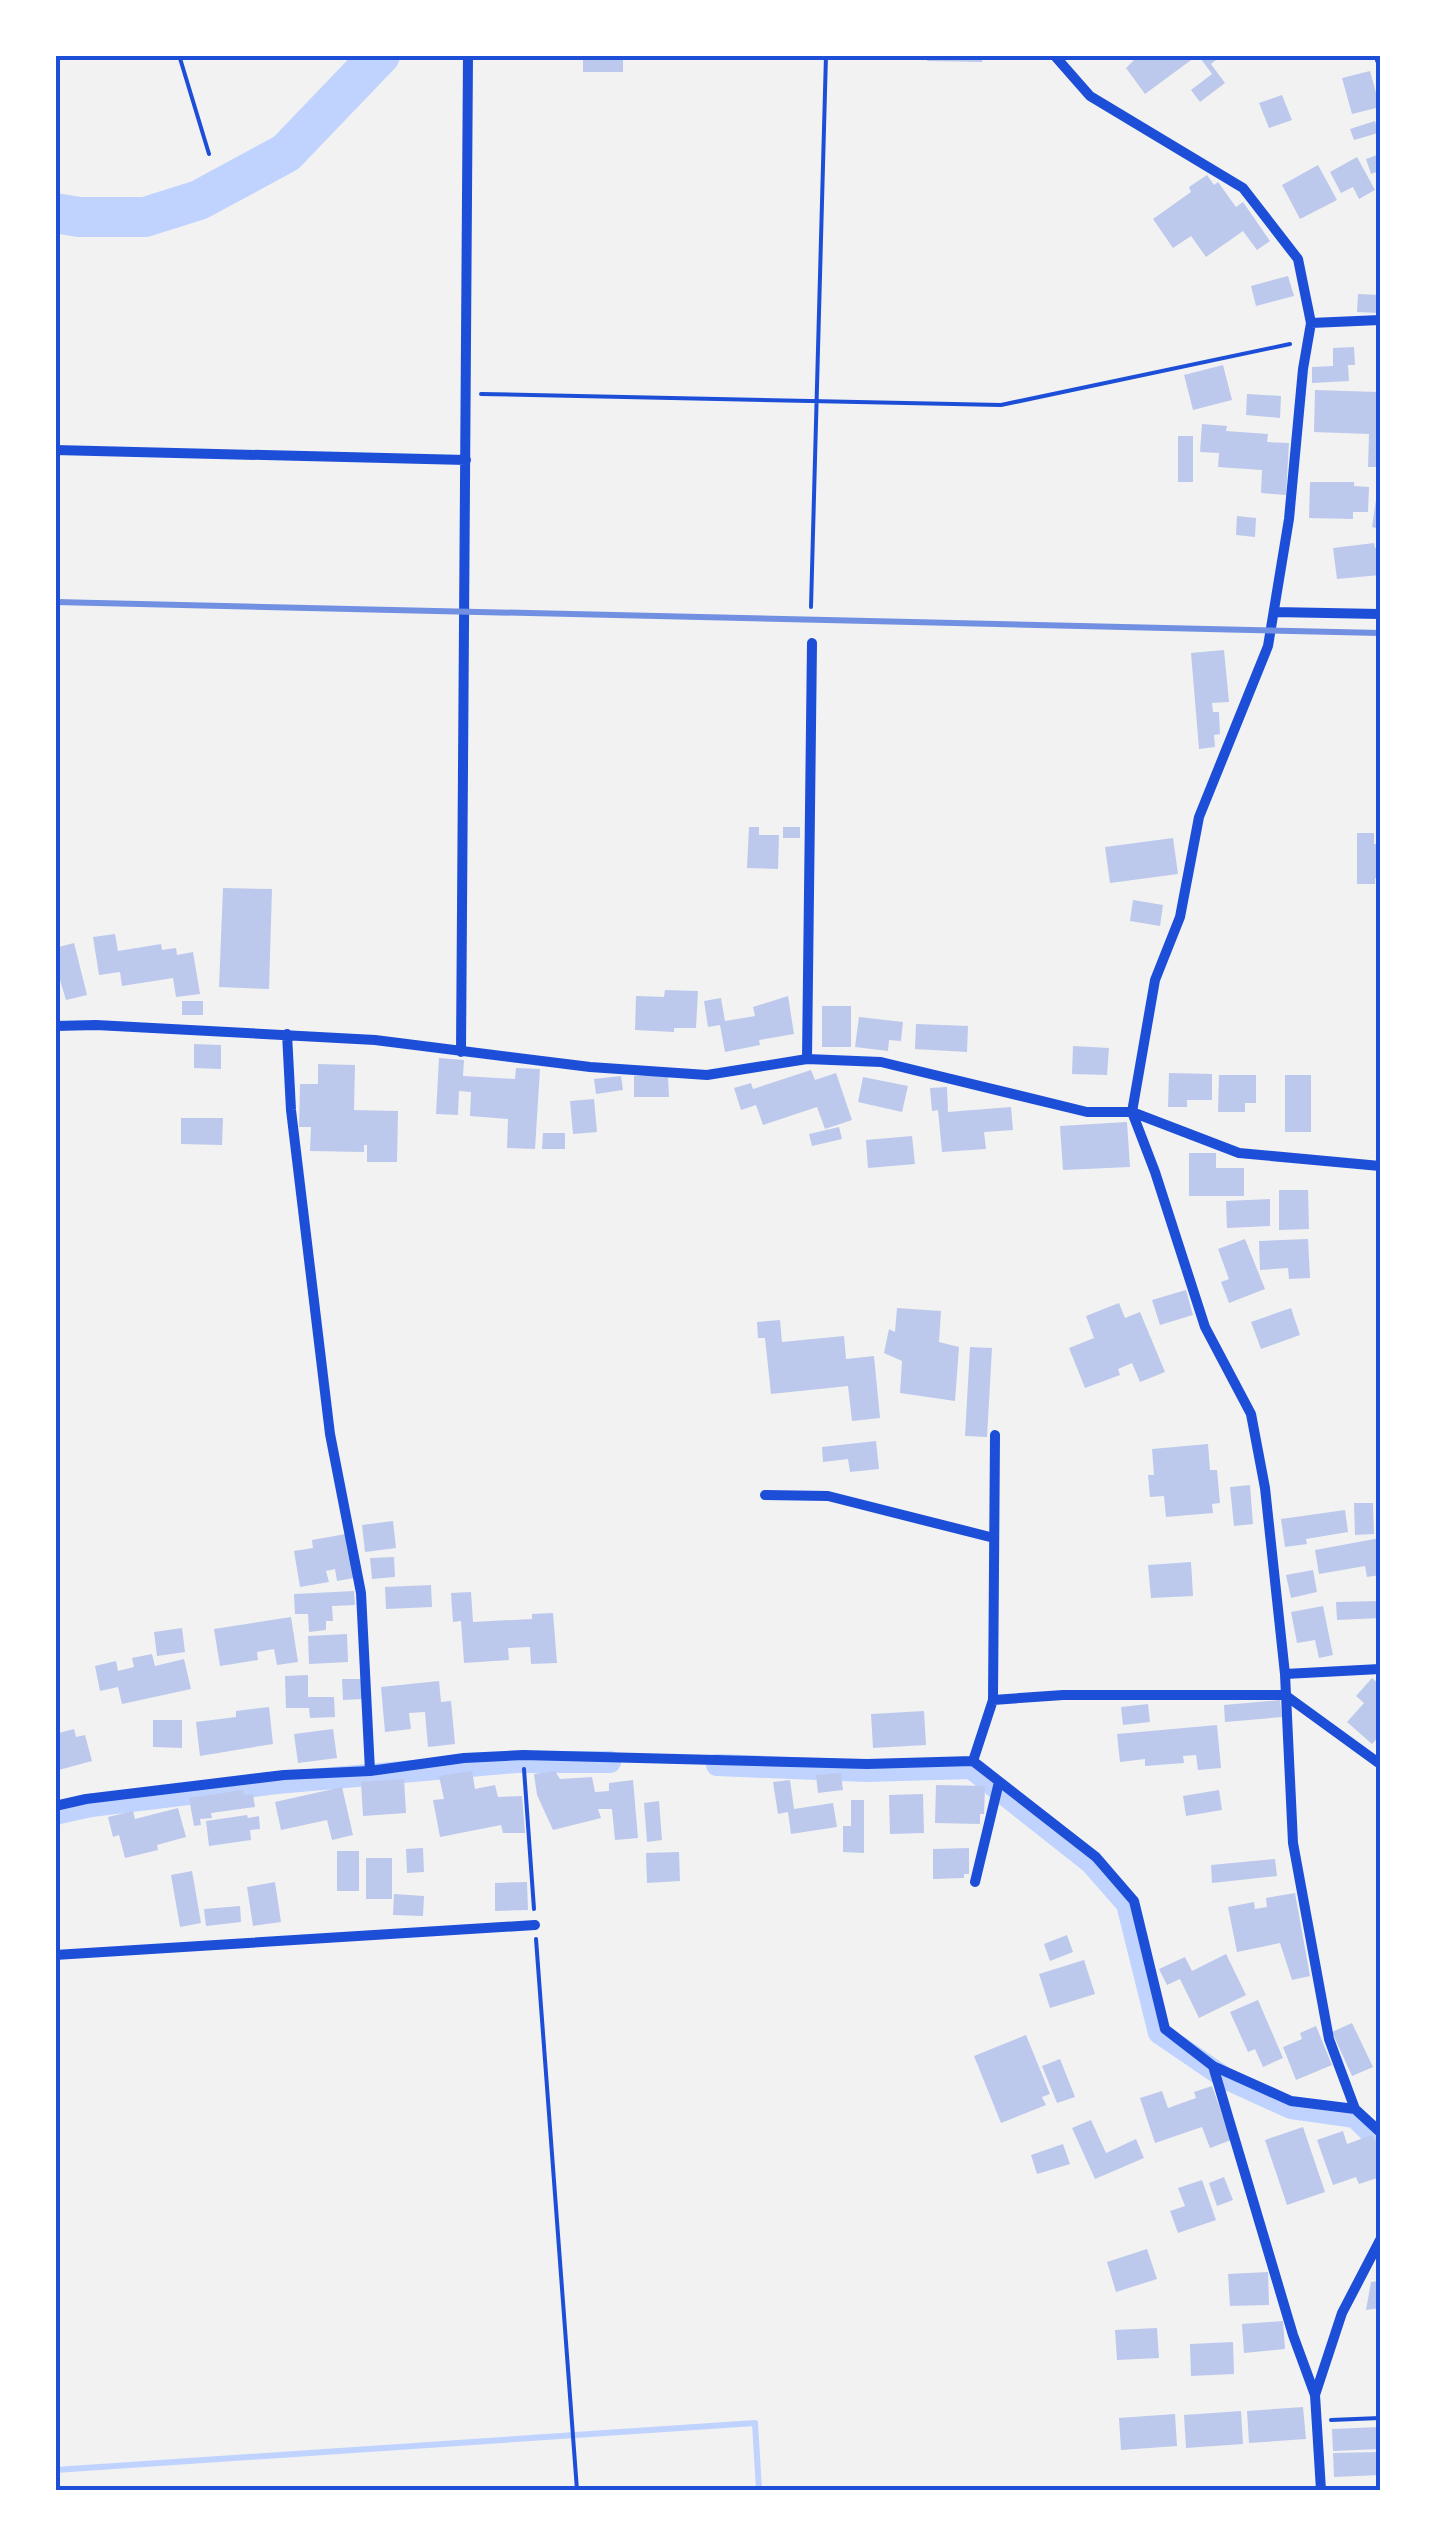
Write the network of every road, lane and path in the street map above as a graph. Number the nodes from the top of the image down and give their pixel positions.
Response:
1 (178, 55) edge
2 (468, 55) edge
3 (826, 55) edge
4 (1054, 55) edge
5 (209, 154) dead end
6 (1380, 320) edge
7 (1311, 323) junction
8 (1308, 340) junction
9 (467, 394) junction
10 (817, 402) junction
11 (55, 450) edge
12 (466, 460) junction
13 (812, 607) dead end
14 (1274, 612) junction
15 (1380, 614) edge
16 (812, 644) dead end
17 (55, 1026) edge
18 (286, 1034) junction
19 (461, 1052) junction
20 (807, 1059) junction
21 (1132, 1112) junction
22 (1380, 1166) edge
23 (995, 1435) dead end
24 (765, 1495) dead end
25 (994, 1538) junction
26 (1380, 1668) edge
27 (1286, 1674) junction
28 (1286, 1694) junction
29 (993, 1700) junction
30 (523, 1754) junction
31 (973, 1761) junction
32 (1380, 1764) edge
33 (370, 1771) junction
34 (999, 1782) junction
35 (55, 1806) edge
36 (976, 1882) dead end
37 (535, 1925) junction
38 (55, 1955) edge
39 (1213, 2066) junction
40 (1355, 2108) junction
41 (1380, 2132) edge
42 (1380, 2240) edge
43 (1315, 2395) junction
44 (1380, 2418) edge
45 (1317, 2420) junction
46 (577, 2490) edge
47 (1321, 2490) edge

1 - 5 path
2 - 9 street
3 - 10 path
4 - 7 street
6 - 7 street
7 - 8 street
8 - 10 path
8 - 14 street
9 - 10 path
9 - 12 street
10 - 13 path
11 - 12 street
12 - 19 street
14 - 15 street
14 - 21 street
16 - 20 street
17 - 18 street
18 - 19 street
18 - 33 street
19 - 20 street
20 - 21 street
21 - 22 street
21 - 27 street
23 - 25 street
24 - 25 street
25 - 29 street
26 - 27 street
27 - 28 street
28 - 29 street
28 - 32 street
28 - 40 street
29 - 31 street
30 - 31 street
30 - 33 street
30 - 37 path
31 - 34 street
33 - 35 street
34 - 36 street
34 - 39 street
37 - 38 street
37 - 46 path
39 - 40 street
39 - 43 street
40 - 41 street
42 - 43 street
43 - 45 street
44 - 45 path
45 - 47 street

